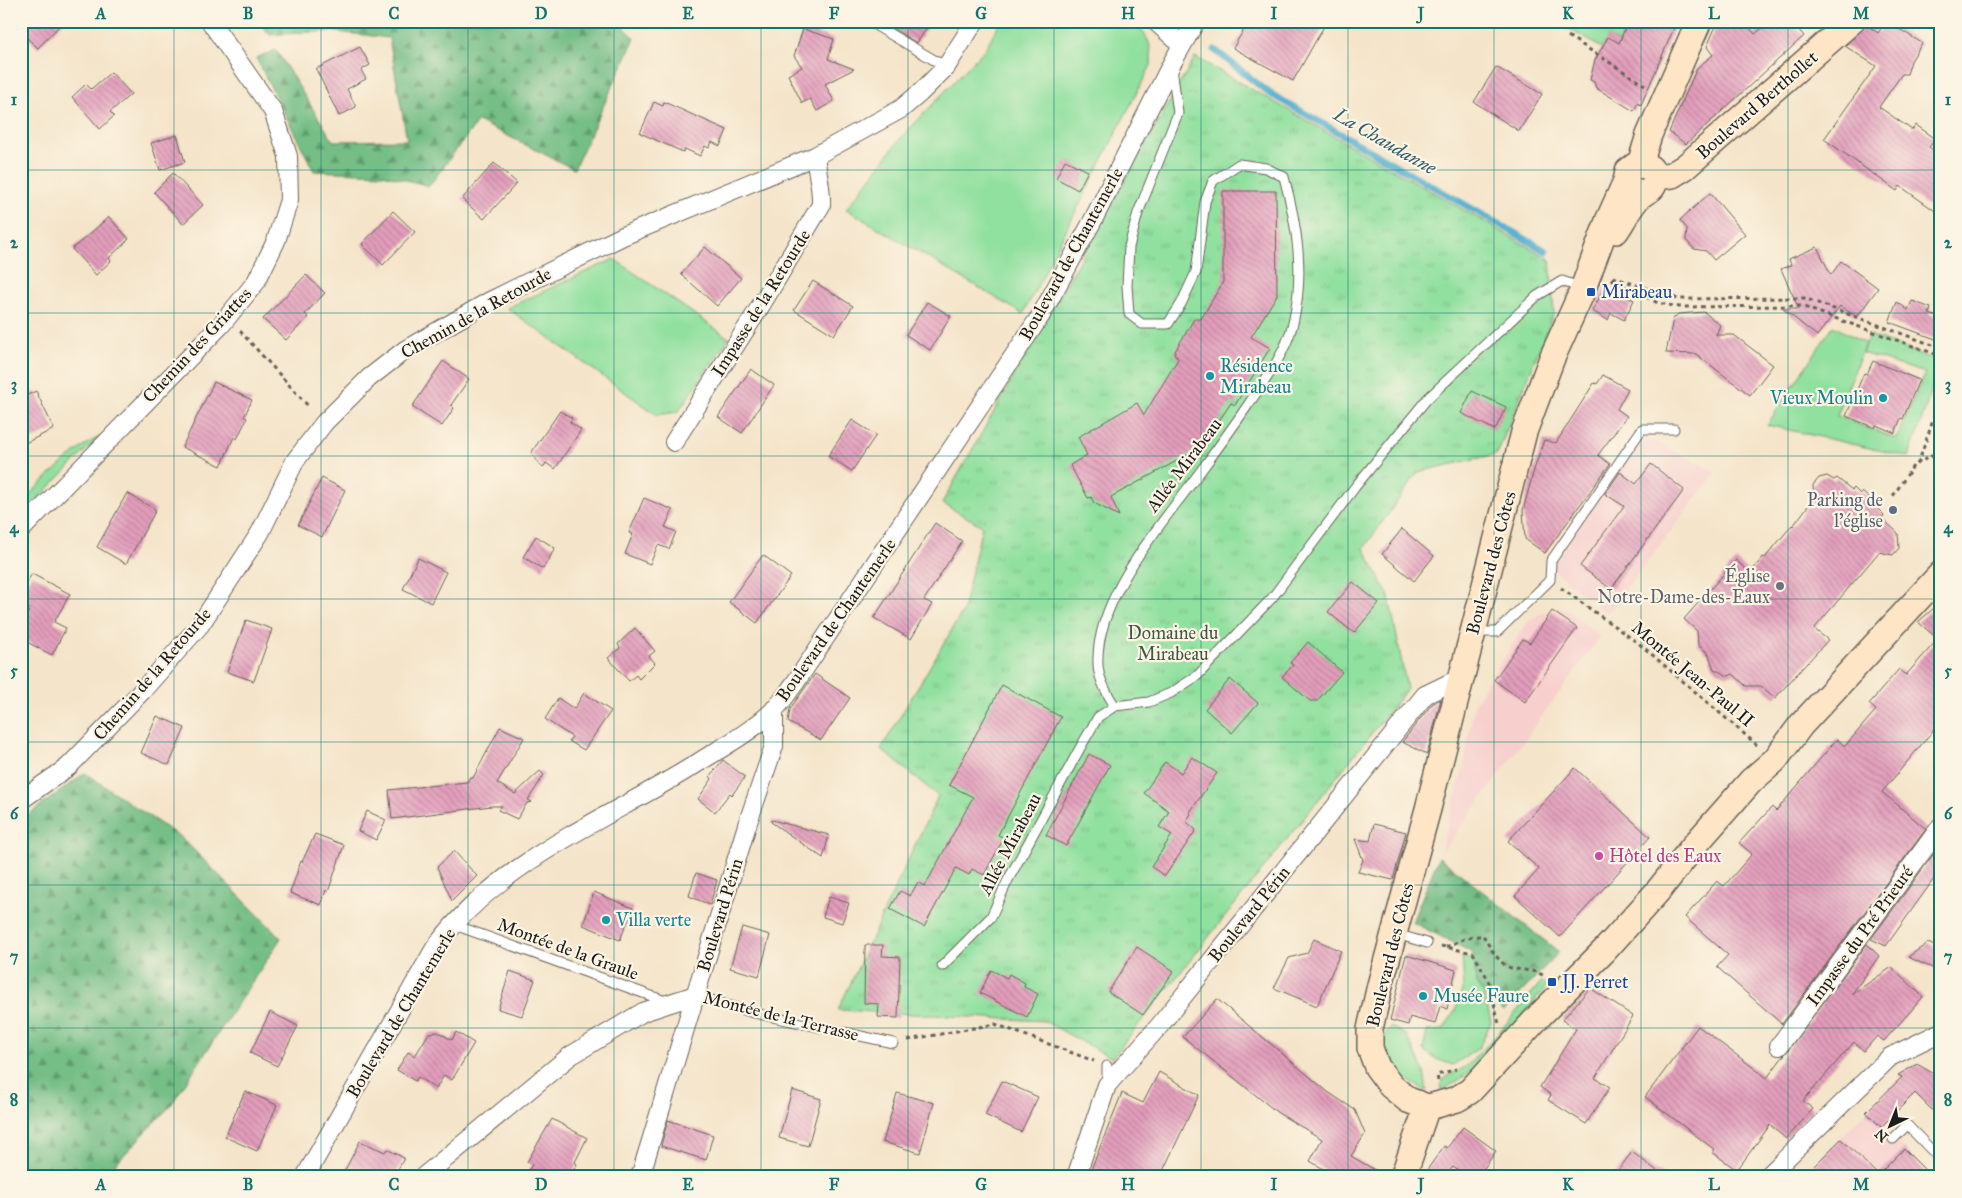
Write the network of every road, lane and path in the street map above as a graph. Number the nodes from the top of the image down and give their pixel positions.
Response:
1 (210, 21) edge
2 (868, 21) edge
3 (975, 21) edge
4 (1155, 21) edge
5 (1196, 21) edge
6 (1699, 21) edge
7 (1852, 21) edge
8 (1568, 36) dead end
9 (1182, 45) junction
10 (1172, 63) junction
11 (946, 67) junction
12 (1665, 98) junction
13 (808, 159) junction
14 (1641, 179) junction
15 (1587, 279) junction
16 (227, 318) junction
17 (1941, 348) edge
18 (1941, 356) edge
19 (1941, 397) edge
20 (324, 423) junction
21 (1674, 429) dead end
22 (674, 442) dead end
23 (1941, 459) edge
24 (1918, 464) junction
25 (1893, 496) dead end
26 (21, 530) edge
27 (1941, 574) edge
28 (1568, 593) dead end
29 (1473, 632) junction
30 (1460, 678) junction
31 (1115, 706) junction
32 (774, 709) junction
33 (1775, 760) junction
34 (21, 800) edge
35 (1941, 826) edge
36 (452, 924) junction
37 (1393, 933) junction
38 (1427, 943) joint
39 (1446, 947) junction
40 (942, 966) dead end
41 (1552, 982) dead end
42 (695, 995) junction
43 (672, 1004) junction
44 (1499, 1025) dead end
45 (1941, 1032) edge
46 (893, 1043) joint
47 (1779, 1046) dead end
48 (1107, 1066) joint
49 (1462, 1067) dead end
50 (1107, 1085) junction
51 (1434, 1106) junction
52 (1893, 1139) dead end
53 (1941, 1160) edge
54 (305, 1177) edge
55 (423, 1177) edge
56 (640, 1177) edge
57 (1076, 1177) edge
58 (1403, 1177) edge
59 (1767, 1177) edge

1 - 16 street, Chemin des Griattes
2 - 11 lane
3 - 11 street, Chemin de la Retourde
4 - 9 street
5 - 9 street, Boulevard de Chantemerle
6 - 12 main road, Boulevard des Côtes
7 - 14 main road, Boulevard Berthollet
8 - 12 path
9 - 10 street, Boulevard de Chantemerle
10 - 31 lane, Allée Mirabeau
10 - 32 street, Boulevard de Chantemerle
11 - 13 street, Chemin de la Retourde
12 - 14 main road, Boulevard des Côtes
13 - 20 street, Chemin de la Retourde
13 - 22 street, Impasse de la Retourde
14 - 15 main road, Boulevard des Côtes
15 - 17 path
15 - 18 path
15 - 29 main road, Boulevard des Côtes
15 - 31 lane
16 - 20 path
16 - 26 street, Chemin des Griattes
19 - 24 path
20 - 34 street, Chemin de la Retourde
21 - 29 lane
23 - 24 path
24 - 25 path
27 - 33 main road
28 - 33 path, Montée Jean-Paul II
29 - 30 main road, Boulevard des Côtes
30 - 37 main road, Boulevard des Côtes
30 - 50 street, Boulevard Périn
31 - 40 lane, Allée Mirabeau
32 - 36 street, Boulevard de Chantemerle
32 - 42 street, Boulevard Périn
33 - 51 main road
35 - 47 street, Impasse du Pré Prieuré
36 - 43 lane, Montée de la Graule
36 - 54 street, Boulevard de Chantemerle
37 - 38 lane
37 - 51 main road, Boulevard des Côtes
38 - 39 path
39 - 41 path
39 - 44 path
42 - 43 street, Montée de la Terrasse
42 - 46 lane, Montée de la Terrasse
42 - 56 street, Boulevard Périn
43 - 55 street, Montée de la Terrasse
45 - 59 street
46 - 48 path
48 - 50 lane
49 - 51 path
50 - 57 street, Boulevard Périn
51 - 58 main road
52 - 53 lane

